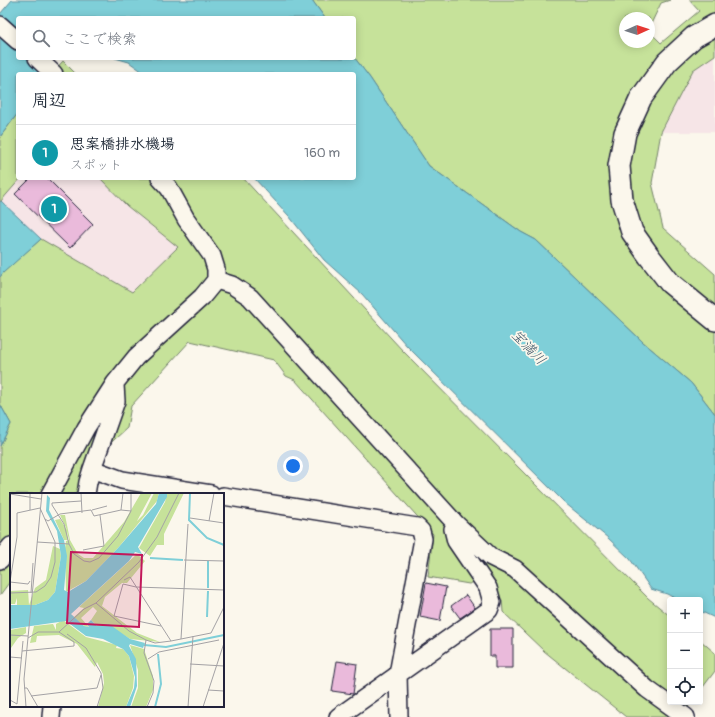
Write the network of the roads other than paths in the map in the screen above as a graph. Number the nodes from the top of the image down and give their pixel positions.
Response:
1 (0, 25) edge
2 (715, 25) edge
3 (16, 39) edge
4 (39, 60) edge
5 (52, 72) edge
6 (162, 180) edge
7 (216, 280) junction
8 (715, 320) edge
9 (115, 383) junction
10 (92, 469) junction
11 (51, 493) edge
12 (86, 493) edge
13 (205, 493) edge
14 (224, 496) edge
15 (456, 524) junction
16 (10, 547) edge
17 (0, 560) edge
18 (398, 674) junction
19 (52, 707) edge
20 (51, 717) edge
21 (338, 717) edge
22 (399, 717) edge
23 (686, 717) edge

1 - 3 street
2 - 8 street
4 - 5 street
6 - 7 street
7 - 9 street
7 - 15 street
9 - 10 street
9 - 11 street
10 - 12 street
10 - 13 street
14 - 18 street
15 - 18 street
15 - 23 street
16 - 17 street
18 - 21 street
18 - 22 street
19 - 20 street

